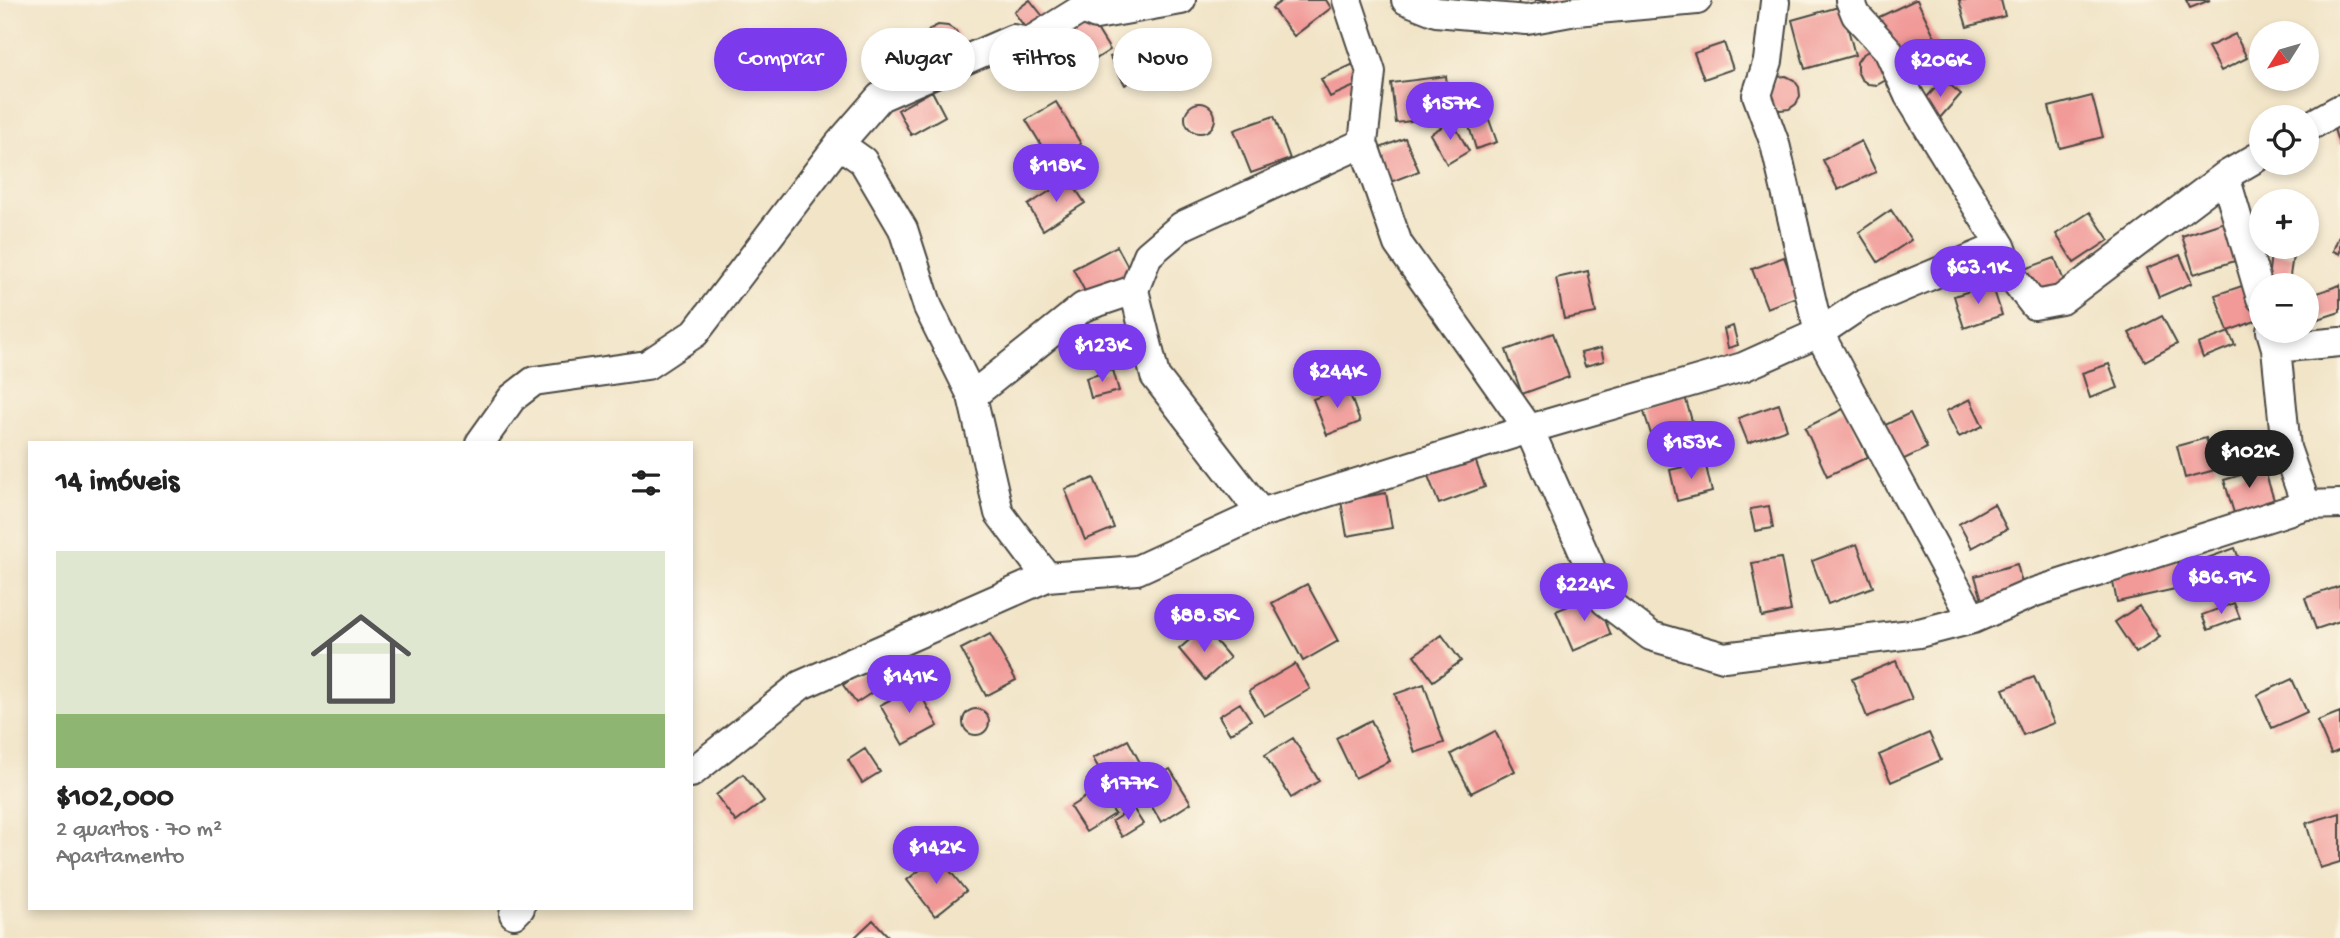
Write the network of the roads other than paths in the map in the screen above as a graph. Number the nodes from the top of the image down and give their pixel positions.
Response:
1 (1181, 0) edge
2 (1347, 0) edge
3 (1406, 0) edge
4 (1696, 0) edge
5 (1850, 0) edge
6 (1773, 1) edge
7 (2340, 109) edge
8 (2319, 121) edge
9 (1363, 143) junction
10 (839, 144) junction
11 (2249, 162) edge
12 (2225, 176) junction
13 (2001, 246) junction
14 (2254, 273) edge
15 (1134, 290) junction
16 (1819, 333) junction
17 (2319, 341) edge
18 (2340, 342) edge
19 (2273, 343) edge
20 (972, 396) junction
21 (1529, 429) junction
22 (481, 441) edge
23 (2340, 504) edge
24 (2306, 505) junction
25 (1261, 513) junction
26 (1047, 577) junction
27 (1973, 618) junction
28 (693, 771) edge

1 - 10 street
2 - 9 street
3 - 4 street
5 - 13 street
6 - 16 street
7 - 8 street
9 - 15 street
9 - 21 street
10 - 20 street
10 - 22 street
11 - 12 street
12 - 13 street
12 - 14 street
13 - 16 street
15 - 20 street
15 - 25 street
16 - 21 street
16 - 27 street
17 - 18 street
19 - 24 street
20 - 26 street
21 - 25 street
21 - 27 street
23 - 24 street
24 - 27 street
25 - 26 street
26 - 28 street

